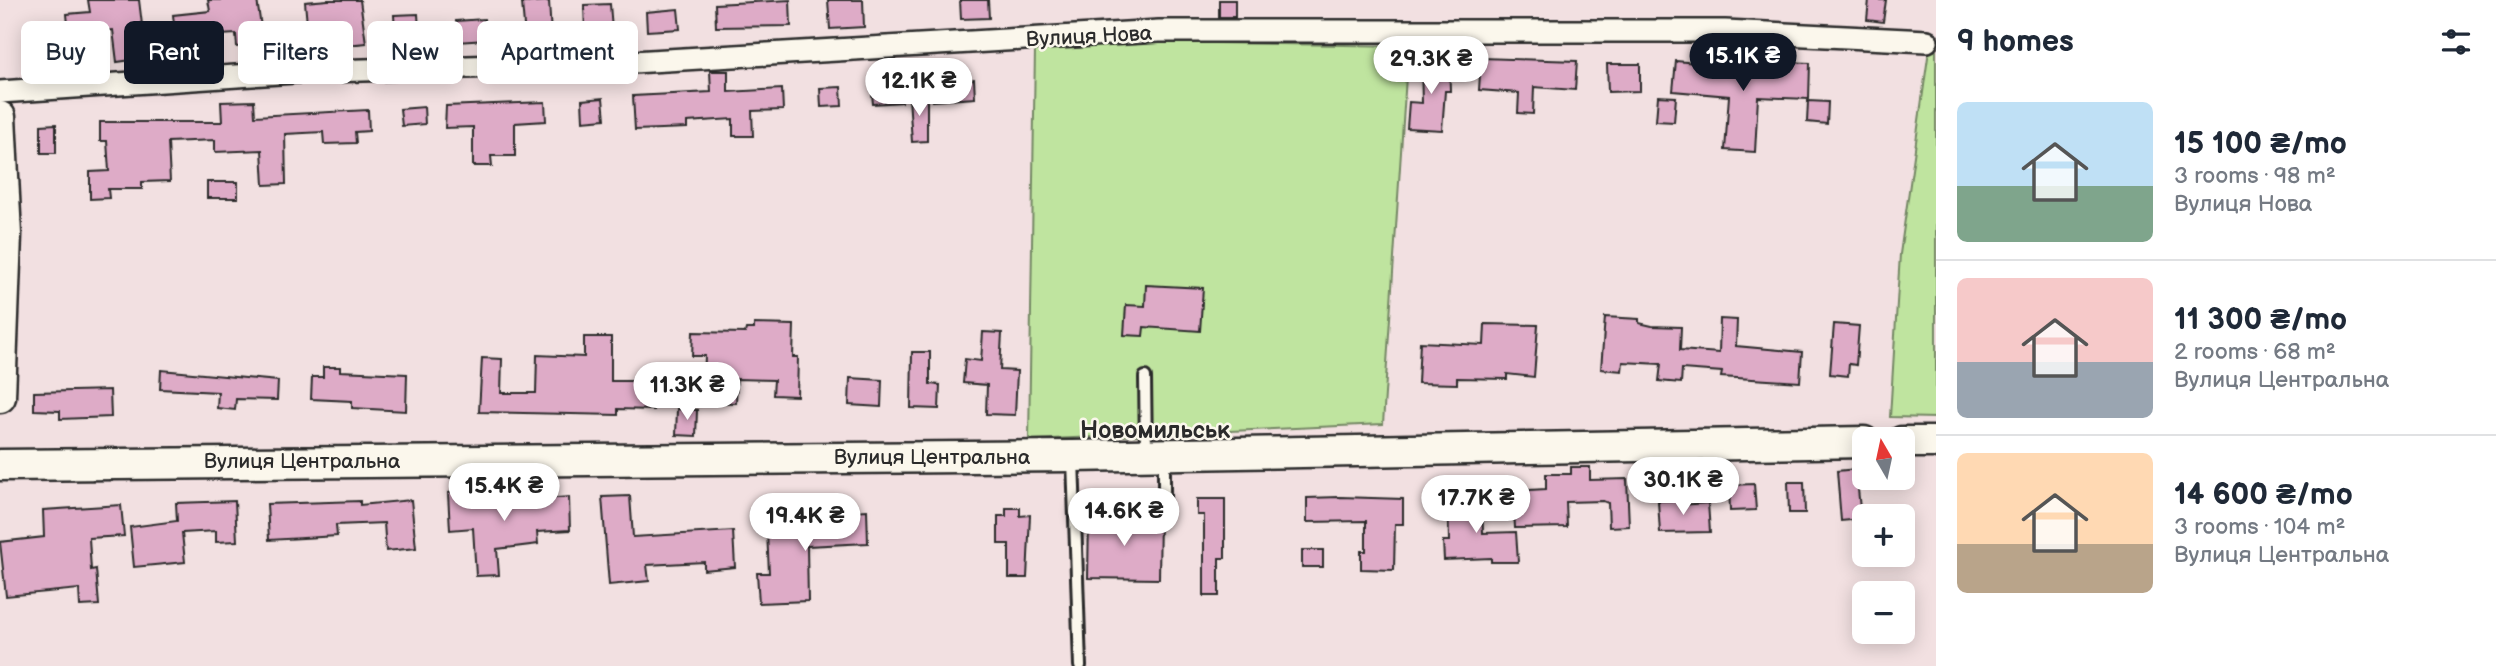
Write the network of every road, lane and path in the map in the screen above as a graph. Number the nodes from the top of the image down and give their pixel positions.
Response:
1 (1931, 42) edge
2 (0, 92) edge
3 (0, 117) edge
4 (1145, 377) dead end
5 (0, 397) edge
6 (1852, 442) edge
7 (1915, 442) edge
8 (1936, 442) edge
9 (1155, 454) junction
10 (1073, 456) junction
11 (0, 465) edge
12 (1119, 507) dead end
13 (1080, 666) edge

1 - 2 street, Вулиця Нова
3 - 5 street
4 - 9 lane
6 - 9 street, Вулиця Центральна
7 - 8 street
9 - 10 street, Вулиця Центральна
9 - 12 lane
10 - 11 street, Вулиця Центральна
10 - 13 lane

